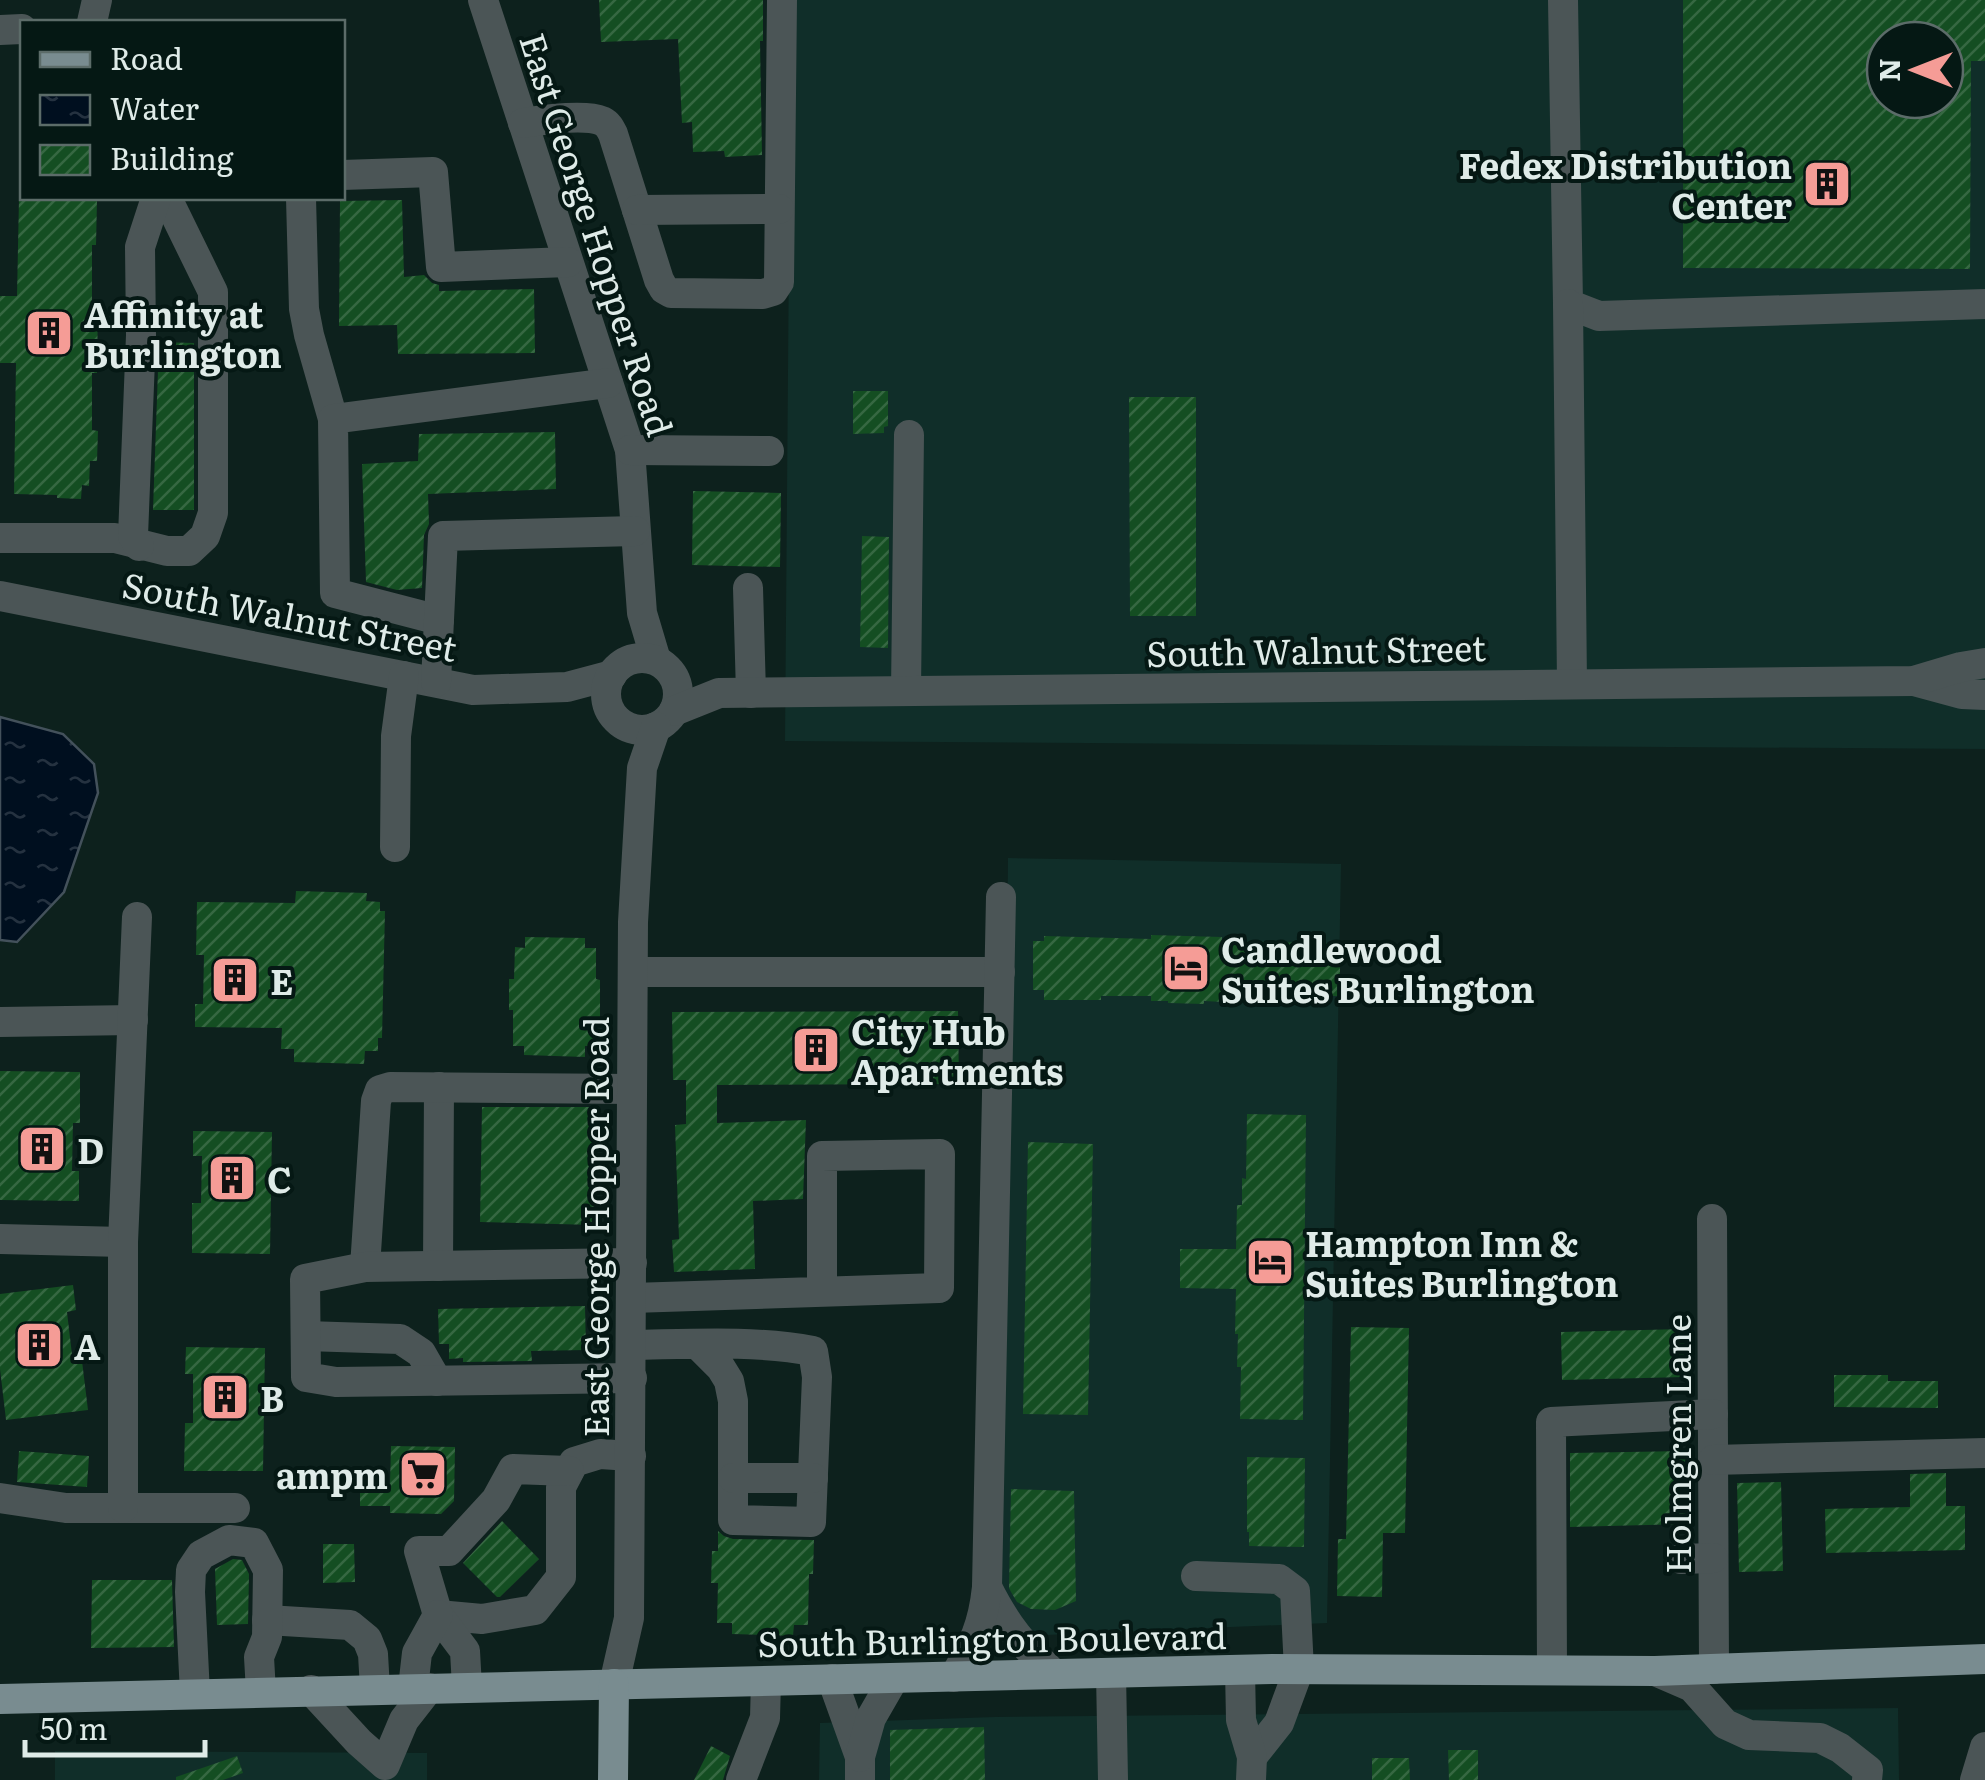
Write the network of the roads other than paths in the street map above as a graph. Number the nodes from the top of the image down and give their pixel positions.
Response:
1 (484, 0) edge
2 (782, 0) edge
3 (1563, 0) edge
4 (523, 122) junction
5 (345, 174) edge
6 (155, 200) edge
7 (168, 200) edge
8 (301, 200) edge
9 (780, 209) junction
10 (637, 210) junction
11 (568, 262) junction
12 (1568, 304) junction
13 (1985, 304) edge
14 (608, 383) junction
15 (333, 419) junction
16 (909, 436) dead end
17 (630, 450) junction
18 (768, 451) dead end
19 (635, 531) junction
20 (0, 538) edge
21 (139, 546) junction
22 (748, 588) dead end
23 (0, 596) edge
24 (440, 620) junction
25 (1985, 664) edge
26 (641, 666) junction
27 (404, 676) junction
28 (1914, 681) junction
29 (436, 682) junction
30 (1572, 684) junction
31 (567, 687) junction
32 (906, 691) junction
33 (719, 693) junction
34 (751, 693) junction
35 (1985, 694) edge
36 (642, 720) junction
37 (395, 847) dead end
38 (1001, 897) dead end
39 (137, 917) dead end
40 (633, 972) junction
41 (1000, 972) junction
42 (133, 1020) junction
43 (0, 1022) edge
44 (439, 1087) junction
45 (632, 1088) junction
46 (1712, 1219) dead end
47 (0, 1240) edge
48 (124, 1242) junction
49 (632, 1264) junction
50 (365, 1266) junction
51 (438, 1266) junction
52 (822, 1291) junction
53 (632, 1298) junction
54 (306, 1336) junction
55 (697, 1344) junction
56 (632, 1345) junction
57 (632, 1378) junction
58 (437, 1382) junction
59 (1713, 1414) junction
60 (1985, 1453) edge
61 (631, 1456) junction
62 (1713, 1460) junction
63 (569, 1471) junction
64 (733, 1478) junction
65 (812, 1478) junction
66 (0, 1498) edge
67 (123, 1508) junction
68 (235, 1508) dead end
69 (1713, 1558) junction
70 (1682, 1560) dead end
71 (1196, 1576) dead end
72 (987, 1587) junction
73 (438, 1615) junction
74 (267, 1620) junction
75 (1985, 1660) edge
76 (1299, 1669) junction
77 (1714, 1669) junction
78 (1240, 1670) junction
79 (1552, 1670) junction
80 (1655, 1670) junction
81 (1054, 1674) junction
82 (1111, 1674) junction
83 (954, 1676) junction
84 (894, 1678) junction
85 (832, 1679) junction
86 (766, 1680) junction
87 (614, 1684) junction
88 (467, 1687) junction
89 (421, 1688) junction
90 (375, 1689) junction
91 (311, 1690) junction
92 (261, 1692) junction
93 (196, 1694) junction
94 (0, 1699) edge
95 (1985, 1748) edge
96 (860, 1768) edge
97 (1251, 1768) edge
98 (613, 1780) edge
99 (741, 1780) edge
100 (1113, 1780) edge
101 (1868, 1780) edge
102 (1975, 1780) edge

1 - 4 street, East George Hopper Road
2 - 9 street
3 - 12 street
4 - 10 street
4 - 11 street, East George Hopper Road
5 - 11 street
6 - 21 street
7 - 21 street
8 - 15 street
9 - 10 street
9 - 10 street
11 - 14 street, East George Hopper Road
12 - 13 street
12 - 30 street
14 - 15 street
14 - 17 street, East George Hopper Road
15 - 24 street
16 - 32 street
17 - 18 street
17 - 19 street, East George Hopper Road
19 - 24 street
19 - 26 street, East George Hopper Road
20 - 21 street
22 - 34 street
23 - 27 street, South Walnut Street
24 - 29 street
25 - 28 street, South Walnut Street
25 - 35 street
26 - 31 street, South Walnut Street
26 - 33 street, South Walnut Street
26 - 36 street
26 - 36 street
27 - 29 street, South Walnut Street
27 - 37 street
28 - 30 street, South Walnut Street
28 - 35 street, South Walnut Street
29 - 31 street, South Walnut Street
30 - 32 street, South Walnut Street
31 - 36 street
32 - 34 street, South Walnut Street
33 - 34 street, South Walnut Street
33 - 36 street, South Walnut Street
36 - 40 street, East George Hopper Road
38 - 41 street
39 - 42 street
40 - 41 street
40 - 45 street, East George Hopper Road
41 - 72 street
42 - 43 street
42 - 48 street
44 - 45 street
44 - 50 street
44 - 51 street
45 - 49 street, East George Hopper Road
46 - 59 street, Holmgren Lane
47 - 48 street
48 - 67 street
49 - 51 street
49 - 53 street, East George Hopper Road
50 - 51 street
50 - 54 street
52 - 52 street
52 - 53 street
53 - 56 street, East George Hopper Road
54 - 58 street
54 - 58 street
55 - 56 street
55 - 64 street
55 - 65 street
56 - 57 street, East George Hopper Road
57 - 58 street
57 - 61 street, East George Hopper Road
59 - 62 street, Holmgren Lane
59 - 79 street
60 - 62 street
61 - 63 street
61 - 87 street, East George Hopper Road
62 - 69 street, Holmgren Lane
63 - 73 street
63 - 73 street
64 - 65 street
64 - 65 street
66 - 67 street
67 - 68 street
69 - 70 street
69 - 77 street, Holmgren Lane
71 - 76 street
72 - 81 street
72 - 83 street
73 - 88 street
73 - 89 street
74 - 90 street
74 - 92 street
74 - 93 street
75 - 77 main road, South Burlington Boulevard
76 - 78 main road, South Burlington Boulevard
76 - 79 main road, South Burlington Boulevard
76 - 97 street
77 - 80 main road, South Burlington Boulevard
78 - 82 main road, South Burlington Boulevard
78 - 97 street
79 - 80 main road, South Burlington Boulevard
80 - 101 street
81 - 82 main road, South Burlington Boulevard
81 - 83 main road, South Burlington Boulevard
82 - 100 street
83 - 84 main road, South Burlington Boulevard
84 - 85 main road, South Burlington Boulevard
84 - 96 street
85 - 86 main road, South Burlington Boulevard
85 - 96 street
86 - 87 main road, South Burlington Boulevard
86 - 99 street
87 - 88 main road, South Burlington Boulevard
87 - 98 main road
88 - 89 main road, South Burlington Boulevard
89 - 90 main road, South Burlington Boulevard
89 - 91 street
90 - 91 main road, South Burlington Boulevard
91 - 92 main road, South Burlington Boulevard
92 - 93 main road, South Burlington Boulevard
93 - 94 main road, South Burlington Boulevard
95 - 102 street

